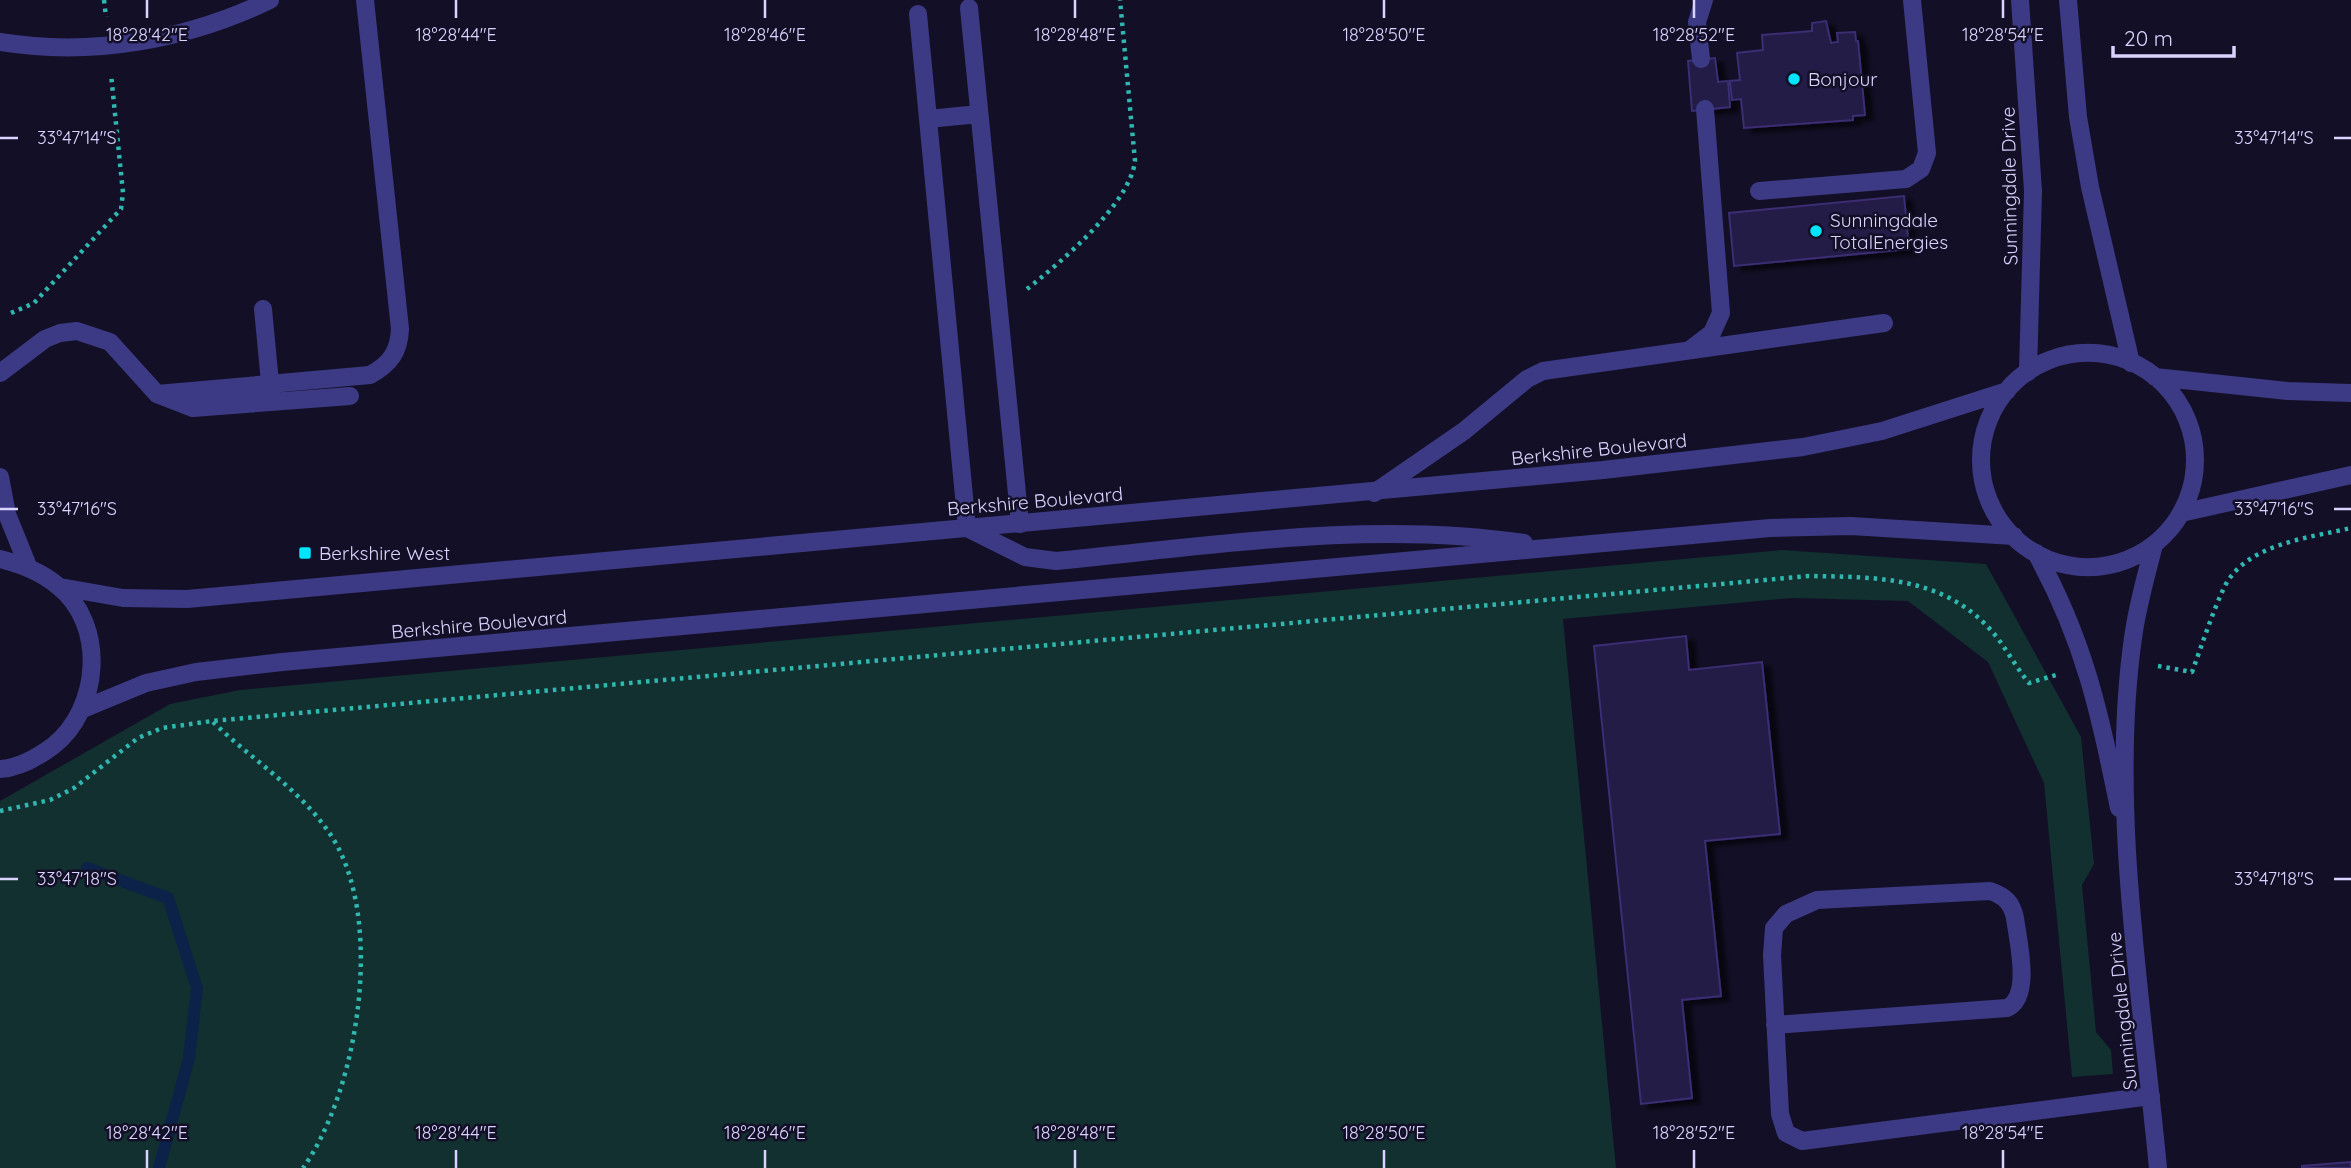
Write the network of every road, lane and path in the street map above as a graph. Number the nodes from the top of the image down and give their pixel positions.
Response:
1 (104, 0) edge
2 (271, 0) edge
3 (365, 0) edge
4 (1120, 0) edge
5 (1704, 0) edge
6 (1912, 0) edge
7 (2020, 0) edge
8 (2068, 0) edge
9 (968, 8) dead end
10 (918, 14) dead end
11 (0, 42) edge
12 (109, 47) junction
13 (1701, 59) dead end
14 (1705, 109) dead end
15 (979, 114) junction
16 (928, 119) junction
17 (1759, 191) dead end
18 (1023, 291) dead end
19 (264, 309) dead end
20 (11, 313) dead end
21 (1884, 323) dead end
22 (1688, 351) junction
23 (2131, 363) junction
24 (2028, 372) junction
25 (0, 373) edge
26 (2155, 377) junction
27 (270, 383) junction
28 (2007, 391) junction
29 (2351, 393) edge
30 (157, 394) junction
31 (350, 396) dead end
32 (272, 403) junction
33 (2351, 475) edge
34 (0, 477) edge
35 (1374, 493) junction
36 (2181, 513) junction
37 (1020, 524) junction
38 (967, 528) junction
39 (2351, 528) edge
40 (2014, 536) junction
41 (2154, 545) junction
42 (1552, 548) junction
43 (2036, 553) junction
44 (0, 559) edge
45 (28, 566) junction
46 (60, 587) junction
47 (2149, 665) dead end
48 (2062, 673) dead end
49 (83, 709) junction
50 (212, 721) junction
51 (0, 769) edge
52 (0, 811) edge
53 (2127, 850) junction
54 (1775, 1025) junction
55 (2151, 1096) junction
56 (303, 1168) edge
57 (2158, 1168) edge

1 - 12 path
2 - 12 street
3 - 27 street
4 - 18 path
5 - 13 street
6 - 17 street
7 - 24 street, Sunningdale Drive
8 - 23 street
9 - 15 street
10 - 16 street
11 - 12 street
12 - 20 path
14 - 22 street
15 - 16 street
15 - 37 street
16 - 38 street
19 - 27 street
21 - 22 street
22 - 35 street
23 - 24 street
23 - 26 street
24 - 28 street
25 - 30 street
26 - 29 street
26 - 36 street
27 - 30 street
27 - 32 street
28 - 35 street, Berkshire Boulevard
28 - 40 street
30 - 32 street
31 - 32 street
33 - 36 street
34 - 45 street
35 - 37 street, Berkshire Boulevard
36 - 41 street
37 - 38 street, Berkshire Boulevard
38 - 42 street
38 - 46 street, Berkshire Boulevard
39 - 47 path
40 - 42 street, Berkshire Boulevard
40 - 43 street
41 - 43 street
41 - 53 street, Sunningdale Drive
42 - 49 street, Berkshire Boulevard
43 - 53 street, Sunningdale Drive
44 - 45 street
45 - 46 street
46 - 49 street
48 - 50 path
49 - 51 street
50 - 52 path
50 - 56 path
53 - 55 street, Sunningdale Drive
54 - 54 street
54 - 55 street
55 - 57 street, Sunningdale Drive

